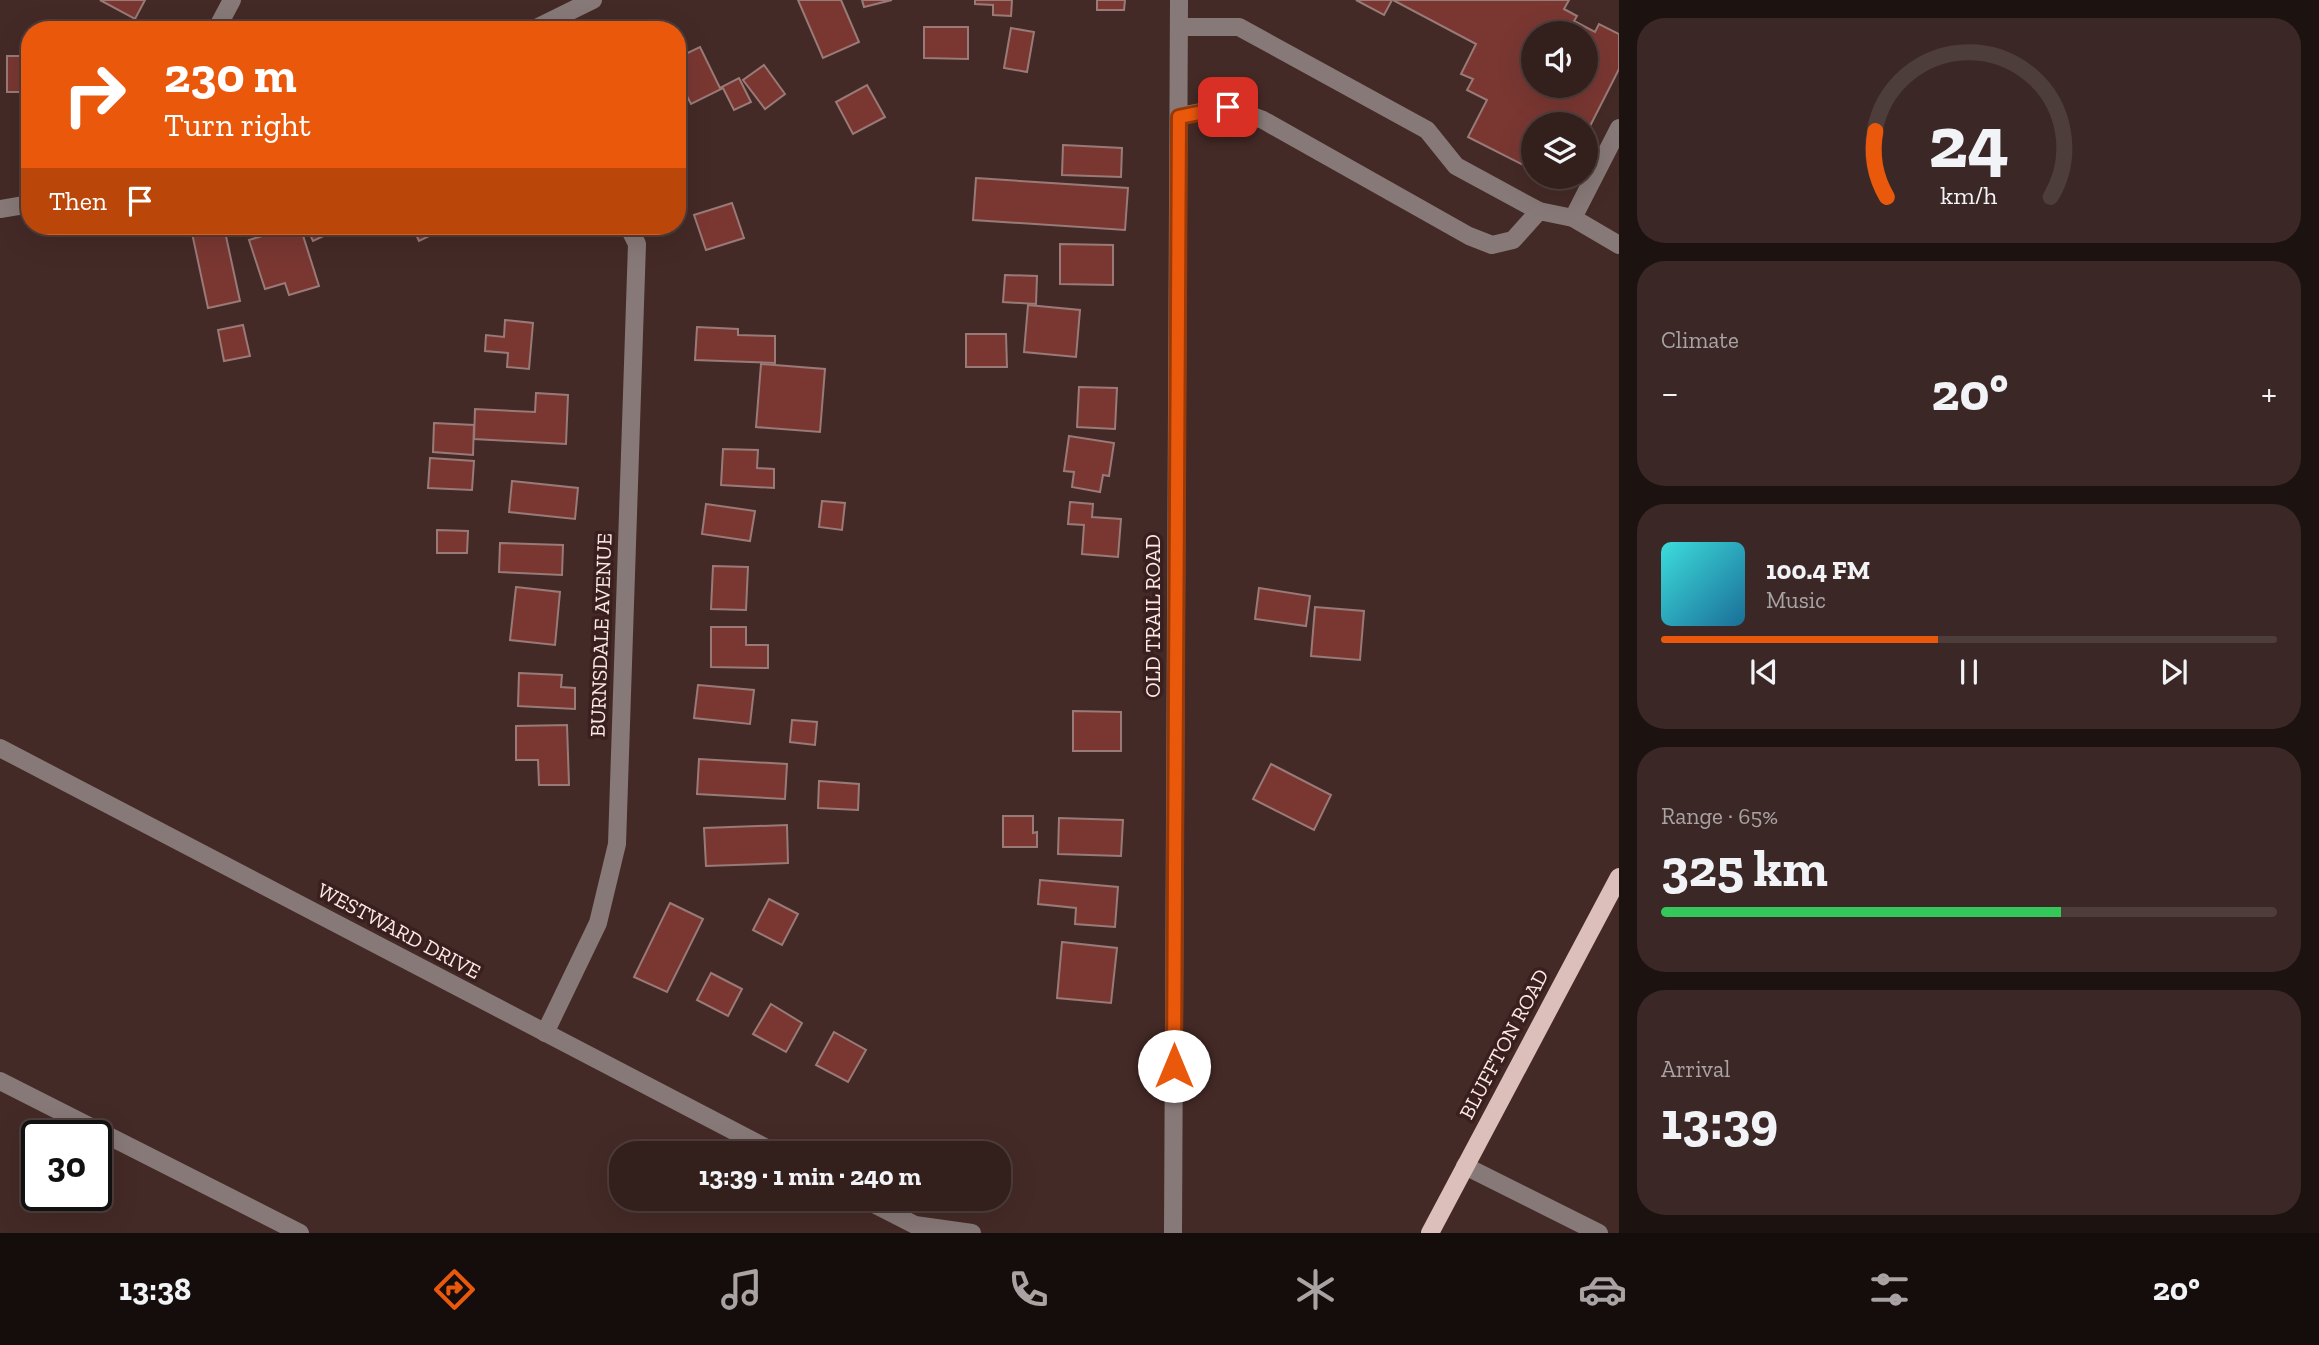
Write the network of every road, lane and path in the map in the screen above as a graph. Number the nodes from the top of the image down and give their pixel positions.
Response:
1 (232, 0) edge
2 (593, 0) edge
3 (1179, 0) edge
4 (221, 21) edge
5 (550, 21) edge
6 (1179, 27) junction
7 (1179, 117) junction
8 (1619, 128) edge
9 (21, 206) edge
10 (0, 209) edge
11 (1539, 211) junction
12 (1573, 218) junction
13 (633, 235) edge
14 (1619, 245) edge
15 (0, 748) edge
16 (1619, 877) edge
17 (545, 1033) junction
18 (0, 1081) edge
19 (753, 1141) edge
20 (1465, 1166) junction
21 (888, 1211) edge
22 (300, 1233) edge
23 (972, 1233) edge
24 (1172, 1233) edge
25 (1430, 1233) edge
26 (1599, 1233) edge

1 - 4 street
2 - 5 street
3 - 6 street, OLD TRAIL ROAD
6 - 7 street, OLD TRAIL ROAD
6 - 11 street
7 - 11 street
7 - 24 street, OLD TRAIL ROAD
8 - 12 street
9 - 10 street
11 - 12 street
12 - 14 street
13 - 17 street, BURNSDALE AVENUE
15 - 17 street, WESTWARD DRIVE
16 - 20 main road, BLUFFTON ROAD
17 - 19 street, WESTWARD DRIVE
18 - 22 street
20 - 25 main road, BLUFFTON ROAD
20 - 26 street
21 - 23 street

